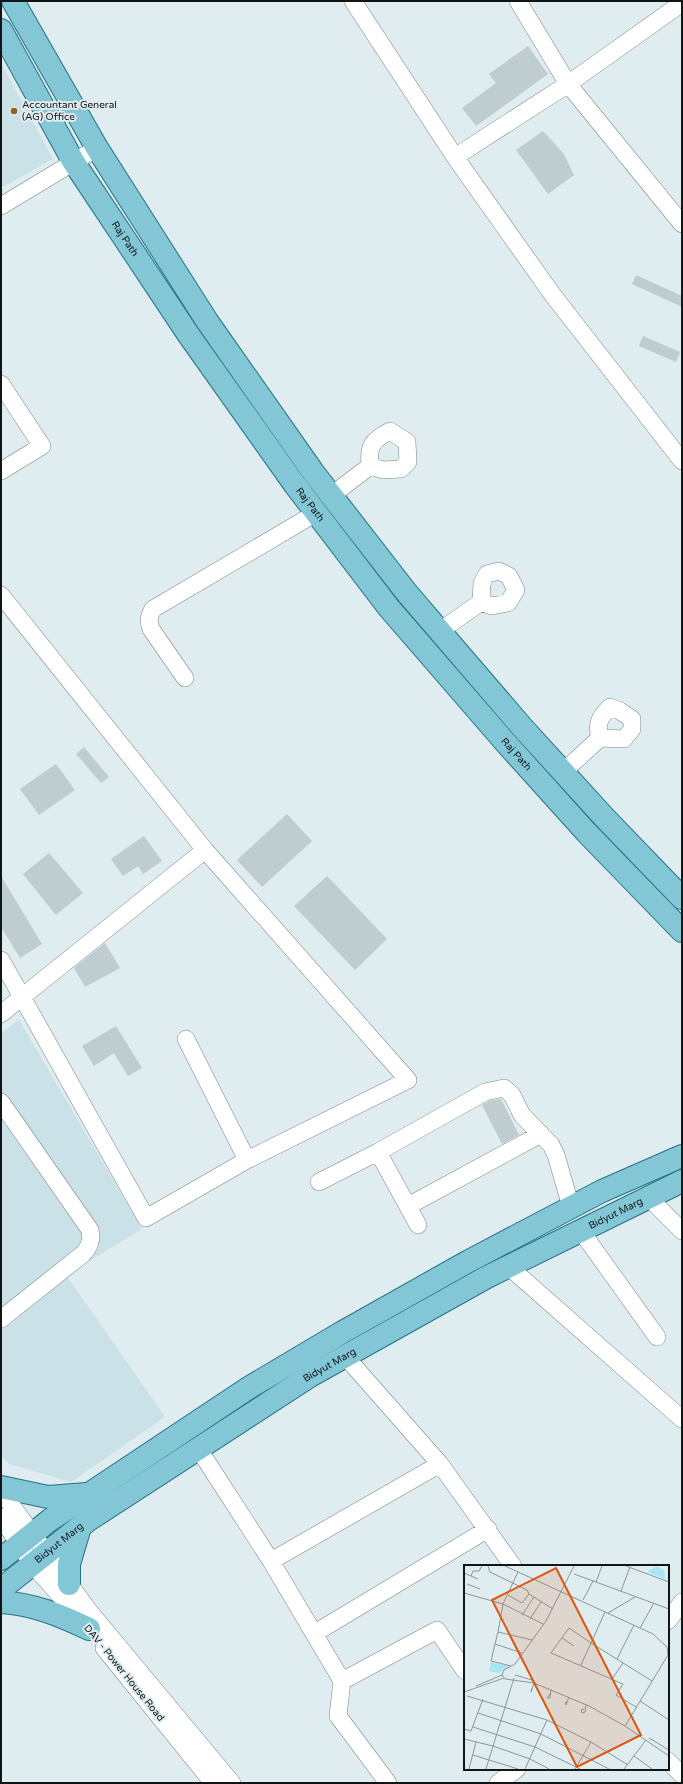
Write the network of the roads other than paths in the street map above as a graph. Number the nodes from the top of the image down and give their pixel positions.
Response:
1 (13, 1) edge
2 (353, 1) edge
3 (518, 1) edge
4 (682, 3) edge
5 (1, 30) edge
6 (568, 84) junction
7 (97, 148) junction
8 (455, 157) junction
9 (73, 160) junction
10 (1, 206) edge
11 (682, 224) edge
12 (1, 384) edge
13 (682, 461) edge
14 (370, 466) dead end
15 (1, 471) edge
16 (332, 495) junction
17 (316, 513) junction
18 (2, 598) edge
19 (481, 602) dead end
20 (440, 631) junction
21 (185, 678) dead end
22 (600, 738) dead end
23 (563, 772) junction
24 (205, 850) junction
25 (682, 898) edge
26 (682, 931) edge
27 (1, 960) edge
28 (22, 997) junction
29 (1, 1014) edge
30 (186, 1039) dead end
31 (1, 1102) edge
32 (542, 1134) junction
33 (378, 1152) junction
34 (682, 1156) edge
35 (247, 1160) junction
36 (682, 1180) edge
37 (319, 1182) dead end
38 (648, 1197) junction
39 (408, 1206) junction
40 (571, 1207) junction
41 (418, 1225) dead end
42 (580, 1231) junction
43 (682, 1231) edge
44 (508, 1266) junction
45 (1, 1319) edge
46 (657, 1337) dead end
47 (345, 1356) junction
48 (682, 1419) edge
49 (198, 1448) junction
50 (440, 1464) junction
51 (1, 1487) edge
52 (1, 1491) edge
53 (89, 1494) junction
54 (1, 1517) edge
55 (80, 1526) junction
56 (488, 1530) junction
57 (26, 1540) junction
58 (1, 1559) edge
59 (40, 1559) junction
60 (271, 1561) junction
61 (512, 1565) edge
62 (69, 1584) junction
63 (1, 1589) edge
64 (1, 1602) edge
65 (682, 1602) edge
66 (669, 1620) edge
67 (89, 1629) junction
68 (314, 1633) junction
69 (464, 1670) edge
70 (342, 1682) junction
71 (669, 1762) edge
72 (516, 1770) edge
73 (682, 1775) edge
74 (213, 1783) edge
75 (232, 1783) edge
76 (388, 1783) edge
77 (498, 1783) edge

1 - 7 main road
2 - 8 street
3 - 6 street
4 - 6 street
5 - 9 main road, Raj Path
6 - 8 street
6 - 11 street
7 - 9 street
7 - 16 main road
8 - 13 street
9 - 10 street
9 - 17 main road, Raj Path
12 - 15 street
14 - 16 street
16 - 20 main road
17 - 21 street
17 - 26 main road, Raj Path
18 - 24 street
19 - 20 street
20 - 23 main road
22 - 23 street
23 - 25 main road
24 - 28 street
24 - 35 street
27 - 28 street
28 - 29 street
28 - 35 street
30 - 35 street
31 - 45 street
32 - 33 street
32 - 39 street
32 - 40 street
33 - 37 street
33 - 39 street
34 - 40 main road
36 - 38 main road, Bidyut Marg
38 - 42 main road, Bidyut Marg
38 - 43 street
39 - 41 street
40 - 53 main road
42 - 44 main road, Bidyut Marg
42 - 46 street
44 - 47 main road, Bidyut Marg
44 - 48 street
47 - 49 main road, Bidyut Marg
47 - 50 street
49 - 55 main road, Bidyut Marg
49 - 60 street
50 - 56 street
50 - 60 street
51 - 53 main road
52 - 57 street
53 - 57 main road
54 - 57 street
55 - 59 main road, Bidyut Marg
55 - 62 main road
56 - 61 street
56 - 68 street
57 - 58 main road
57 - 59 street
59 - 62 street, DAV - Power House Road
59 - 63 main road, Bidyut Marg
59 - 67 street, DAV - Power House Road
60 - 68 street
62 - 75 street, DAV - Power House Road
64 - 67 main road
65 - 66 street
67 - 74 street, DAV - Power House Road
68 - 70 street
69 - 70 street
70 - 76 street
71 - 73 street
72 - 77 street

